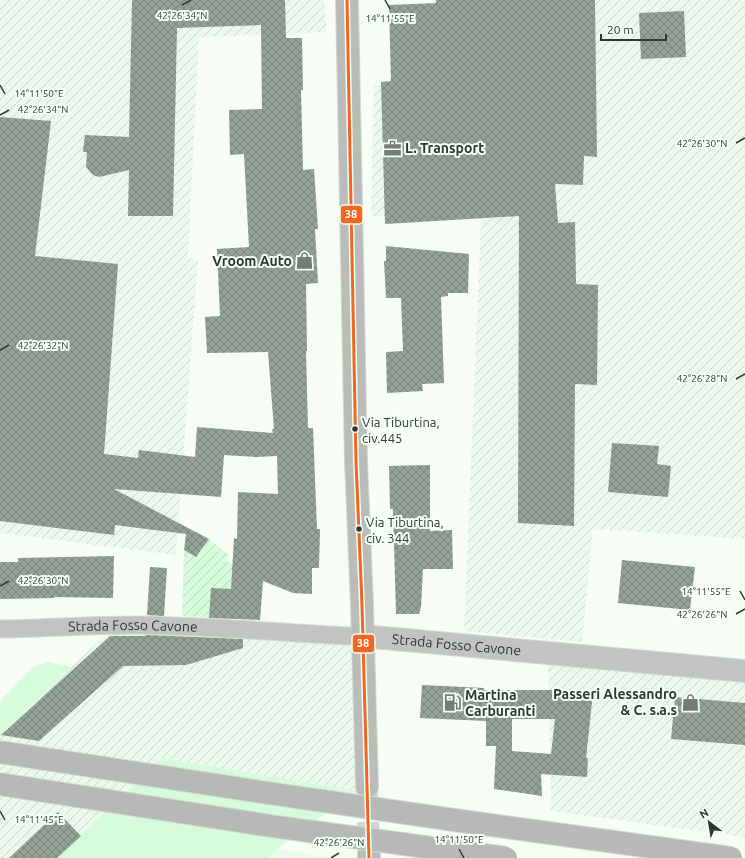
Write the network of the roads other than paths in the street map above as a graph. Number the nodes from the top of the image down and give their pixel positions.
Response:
1 (347, 0) edge
2 (0, 630) edge
3 (362, 636) junction
4 (745, 671) edge
5 (0, 752) edge
6 (0, 784) edge
7 (366, 787) tunnel mouth
8 (506, 858) edge
9 (731, 858) edge

1 - 3 main road
2 - 3 street, Strada Fosso Cavone
3 - 4 street, Strada Fosso Cavone
3 - 7 main road
5 - 9 highway, bridge
6 - 8 highway, bridge

